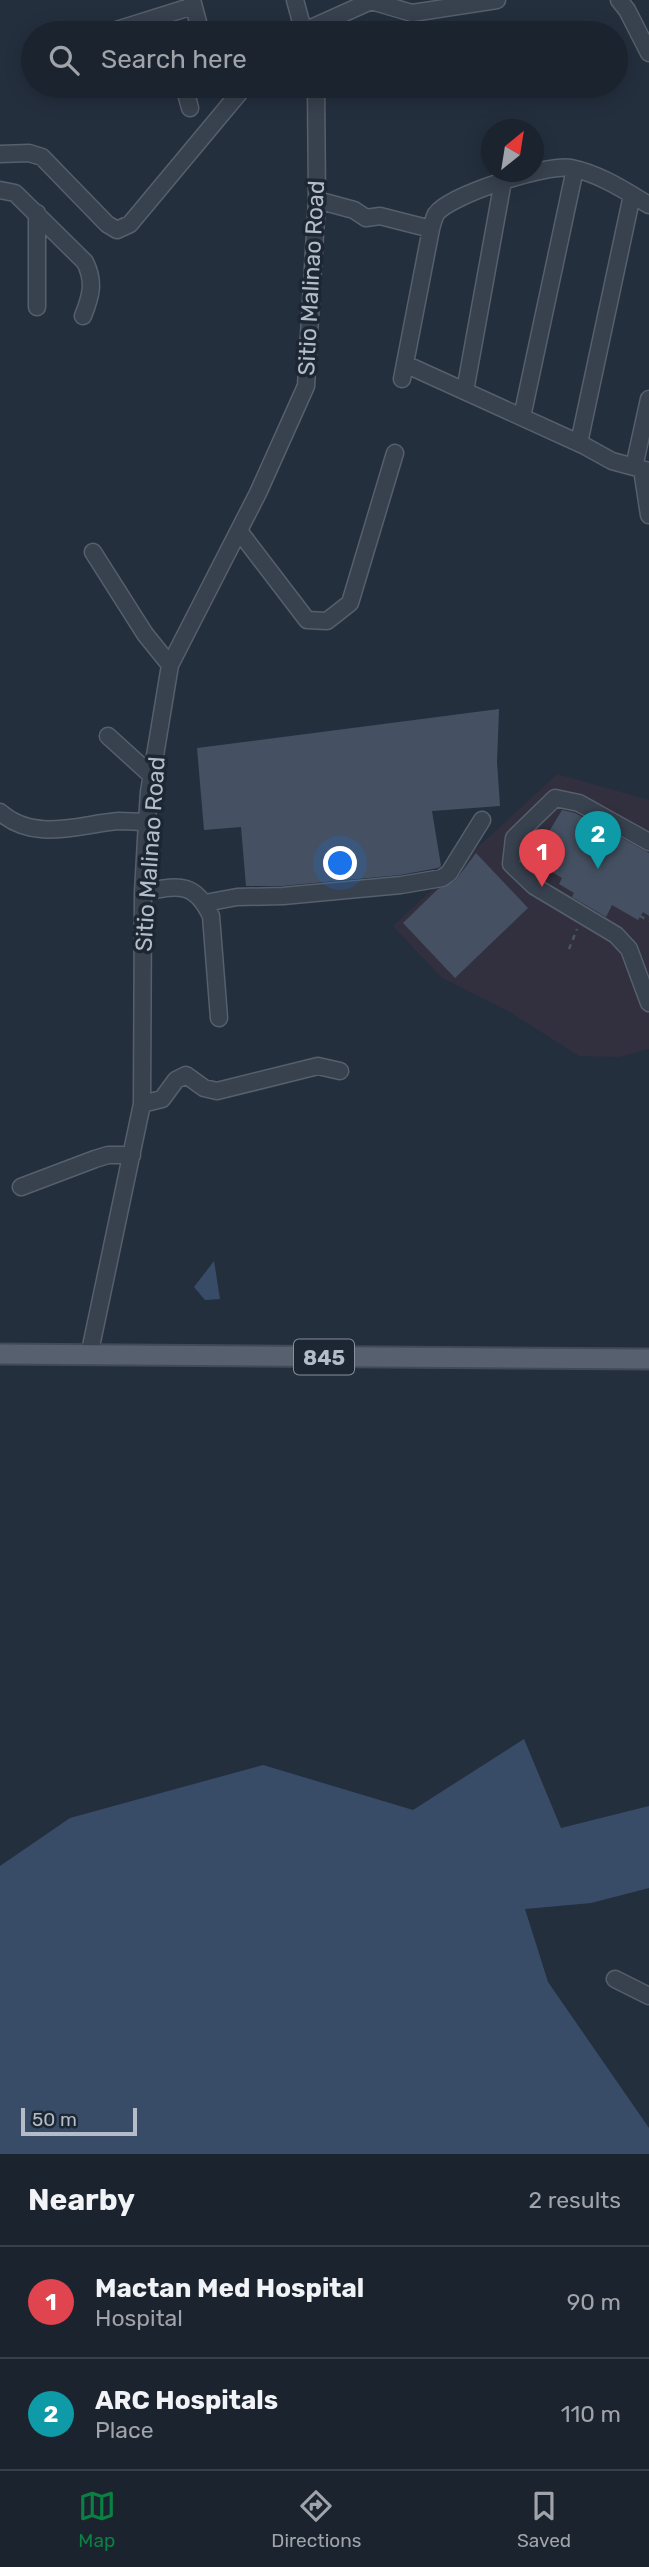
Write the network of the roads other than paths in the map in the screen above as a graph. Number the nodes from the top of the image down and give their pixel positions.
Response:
1 (295, 0) edge
2 (497, 0) edge
3 (619, 0) edge
4 (192, 3) edge
5 (141, 21) edge
6 (197, 21) edge
7 (299, 21) edge
8 (328, 21) edge
9 (649, 54) edge
10 (187, 98) edge
11 (235, 98) edge
12 (316, 98) edge
13 (190, 108) dead end
14 (0, 153) edge
15 (575, 169) junction
16 (544, 171) edge
17 (501, 182) edge
18 (503, 182) edge
19 (0, 190) edge
20 (632, 195) junction
21 (317, 200) junction
22 (649, 205) edge
23 (37, 213) junction
24 (431, 229) junction
25 (37, 307) dead end
26 (83, 316) dead end
27 (465, 391) junction
28 (649, 399) edge
29 (522, 417) junction
30 (579, 443) junction
31 (395, 453) dead end
32 (642, 469) edge
33 (649, 515) edge
34 (239, 531) junction
35 (93, 552) dead end
36 (170, 665) junction
37 (108, 736) dead end
38 (152, 776) junction
39 (0, 812) edge
40 (482, 820) dead end
41 (147, 822) junction
42 (649, 842) edge
43 (143, 892) junction
44 (205, 903) junction
45 (649, 1003) edge
46 (219, 1018) dead end
47 (340, 1071) dead end
48 (142, 1104) junction
49 (132, 1155) junction
50 (21, 1187) dead end
51 (0, 1354) edge
52 (89, 1356) junction
53 (649, 1359) edge
54 (615, 1979) dead end
55 (649, 1996) edge

1 - 7 street
2 - 8 street
3 - 9 street
4 - 5 street
4 - 6 street
10 - 13 street
11 - 14 street
12 - 21 street, Sitio Malinao Road
15 - 16 street
15 - 20 street
15 - 29 street
17 - 24 street
18 - 27 street
19 - 23 street
20 - 22 street
20 - 30 street
21 - 24 street
21 - 34 street, Sitio Malinao Road
23 - 25 street
23 - 26 street
24 - 27 street
27 - 29 street
28 - 32 street
29 - 30 street
30 - 32 street
31 - 34 street
32 - 33 street
34 - 36 street, Sitio Malinao Road
35 - 36 street
36 - 38 street, Sitio Malinao Road
37 - 38 street
38 - 41 street, Sitio Malinao Road
39 - 41 street
40 - 44 street
41 - 43 street, Sitio Malinao Road
42 - 45 street
43 - 44 street
43 - 48 street, Sitio Malinao Road
44 - 46 street
47 - 48 street
48 - 49 street, Sitio Malinao Road
49 - 50 street
49 - 52 street, Sitio Malinao Road
51 - 52 main road, 845
52 - 53 main road, 845
54 - 55 street

